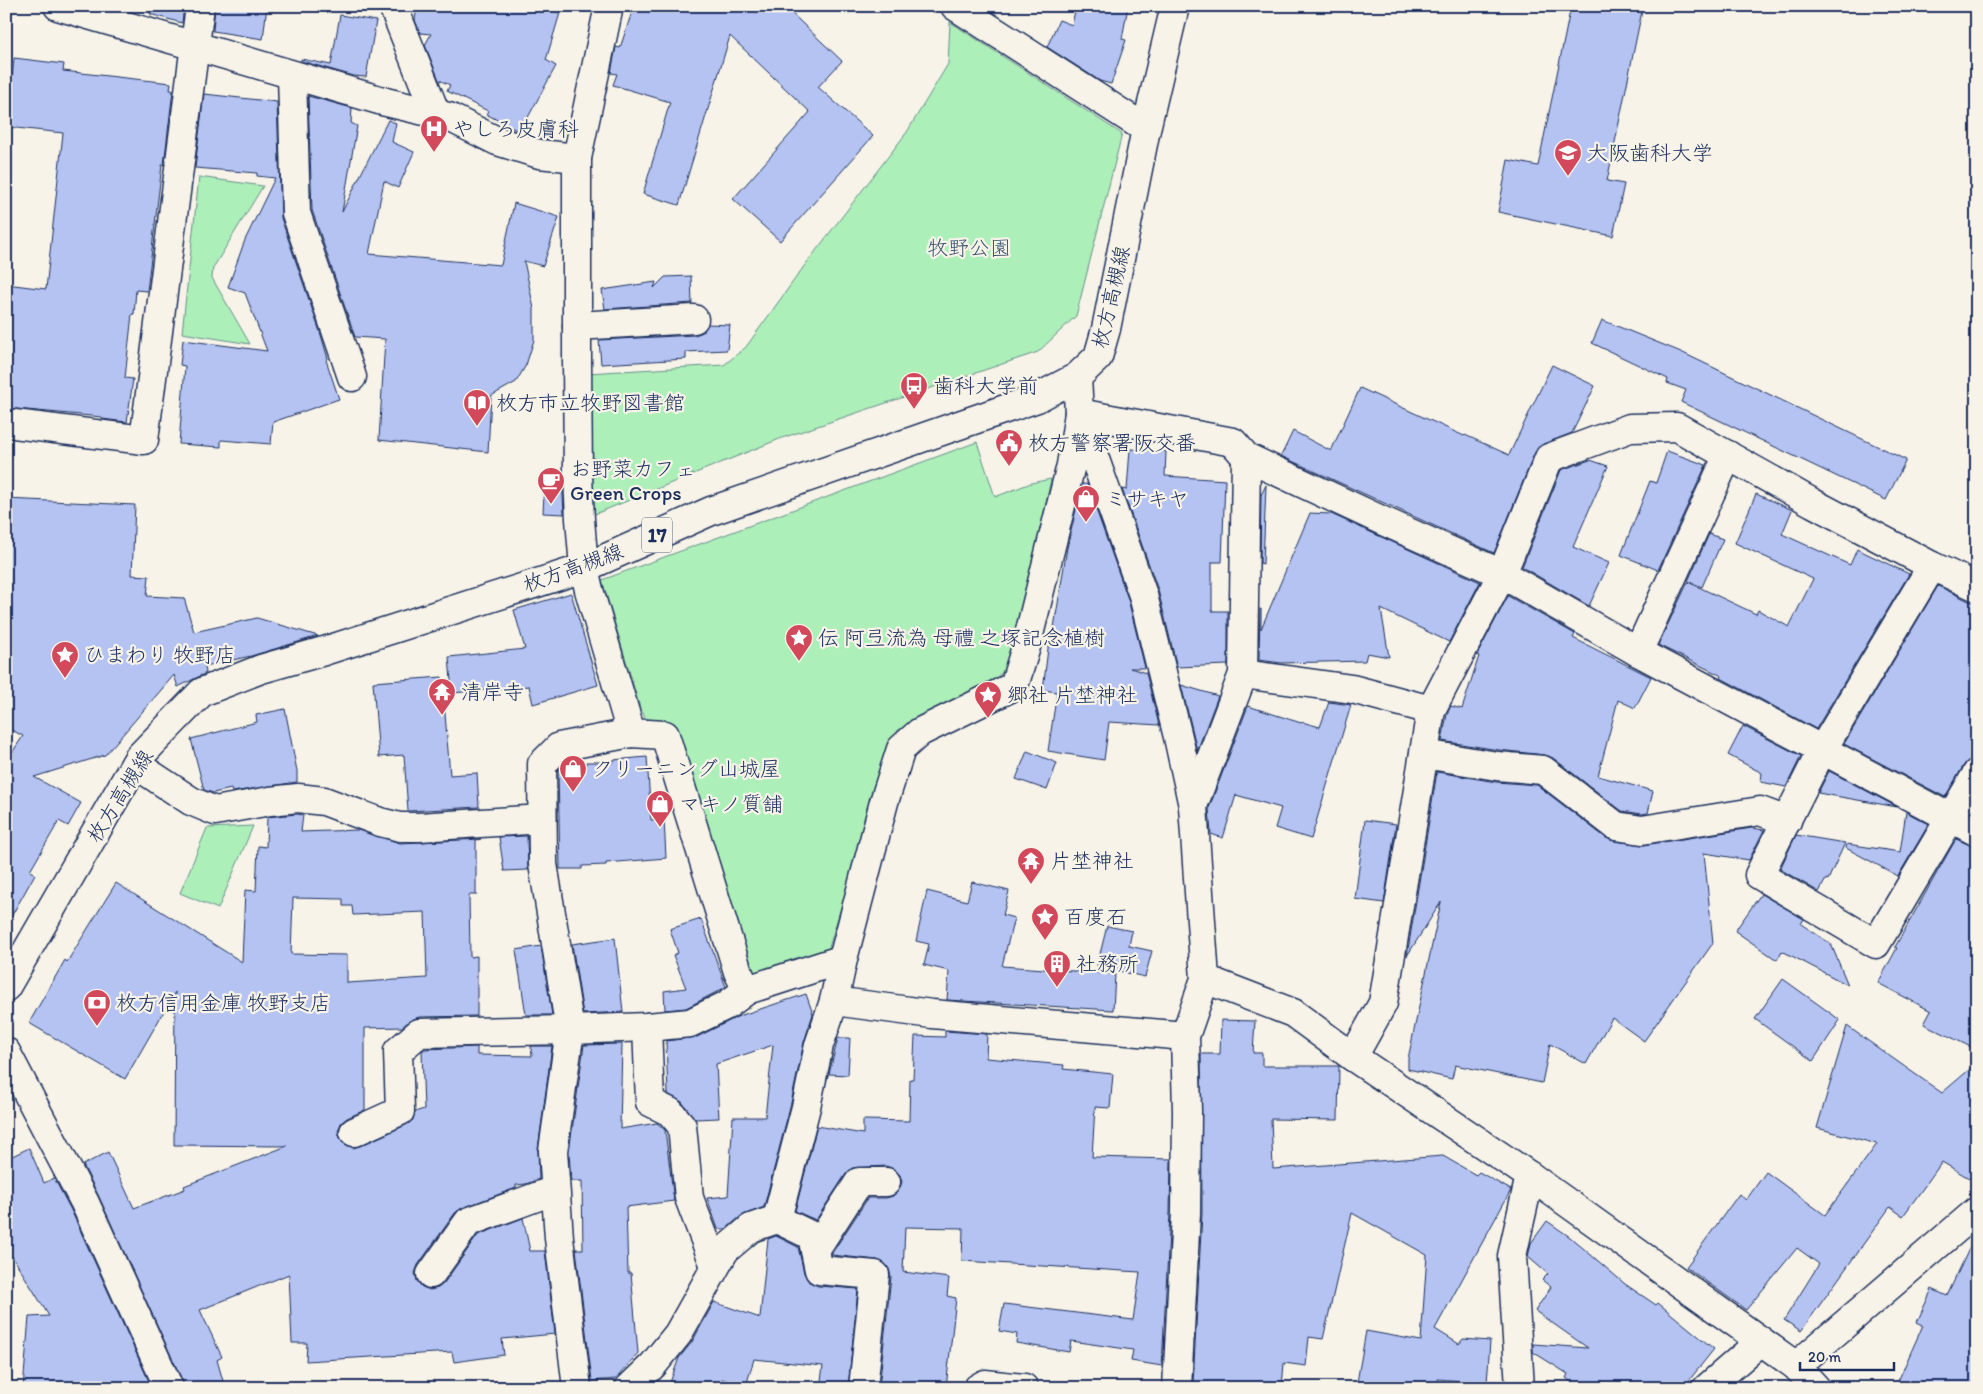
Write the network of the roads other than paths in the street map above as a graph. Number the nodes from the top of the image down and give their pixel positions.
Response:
1 (58, 6) edge
2 (200, 6) edge
3 (393, 6) edge
4 (609, 6) edge
5 (955, 6) edge
6 (1175, 6) edge
7 (194, 47) junction
8 (292, 75) junction
9 (436, 114) junction
10 (1146, 129) junction
11 (577, 158) junction
12 (694, 319) dead end
13 (577, 326) junction
14 (352, 377) dead end
15 (1077, 377) junction
16 (1079, 413) junction
17 (6, 423) edge
18 (1728, 455) junction
19 (1246, 457) junction
20 (1932, 566) junction
21 (584, 568) junction
22 (1502, 574) junction
23 (1977, 587) edge
24 (1638, 652) junction
25 (1243, 674) junction
26 (1431, 710) junction
27 (631, 732) junction
28 (1822, 750) junction
29 (1424, 754) junction
30 (135, 764) junction
31 (1977, 773) edge
32 (1192, 806) junction
33 (542, 819) junction
34 (1951, 819) junction
35 (1786, 821) junction
36 (1977, 832) edge
37 (843, 959) junction
38 (1205, 979) junction
39 (6, 987) edge
40 (747, 990) junction
41 (834, 1000) junction
42 (647, 1027) junction
43 (570, 1030) junction
44 (1185, 1036) junction
45 (6, 1052) edge
46 (1354, 1057) junction
47 (354, 1132) dead end
48 (1530, 1176) junction
49 (886, 1182) dead end
50 (556, 1190) junction
51 (1977, 1211) edge
52 (777, 1219) junction
53 (815, 1250) junction
54 (715, 1266) junction
55 (431, 1274) dead end
56 (1761, 1341) junction
57 (1796, 1366) junction
58 (169, 1388) edge
59 (577, 1388) edge
60 (629, 1388) edge
61 (863, 1388) edge
62 (978, 1388) edge
63 (1024, 1388) edge
64 (1176, 1388) edge
65 (1520, 1388) edge
66 (1708, 1388) edge
67 (1816, 1388) edge

1 - 7 street
2 - 7 street
3 - 9 street
4 - 11 street
5 - 10 street
6 - 10 street, 枚方高槻線 / 17
7 - 8 street
7 - 17 street
8 - 9 street
8 - 14 street
9 - 11 street
10 - 15 street, 枚方高槻線 / 17
11 - 13 street
12 - 13 street
13 - 21 street
15 - 16 street
15 - 21 street, 枚方高槻線 / 17
16 - 19 street
16 - 32 street
16 - 37 street
18 - 20 street
18 - 22 street
18 - 24 street
19 - 22 street
19 - 25 street
20 - 23 street
20 - 28 street
21 - 27 street
21 - 30 street, 枚方高槻線 / 17
22 - 24 street
22 - 26 street
24 - 28 street
25 - 26 street
25 - 32 street
26 - 29 street
27 - 33 street
27 - 40 street
28 - 34 street
28 - 35 street
29 - 35 street
29 - 46 street
30 - 33 street
30 - 39 street, 枚方高槻線 / 17
31 - 34 street
32 - 38 street
33 - 43 street
34 - 35 street
34 - 36 street
37 - 40 street
37 - 41 street
38 - 44 street
38 - 46 street
40 - 42 street
41 - 44 street
41 - 52 street
42 - 43 street
42 - 54 street
43 - 47 street
43 - 50 street
44 - 64 street
45 - 58 street
46 - 48 street
48 - 56 street
48 - 65 street
49 - 53 street
50 - 55 street
50 - 59 street
51 - 57 street
52 - 53 street
52 - 54 street
53 - 61 street
54 - 60 street
56 - 57 street
56 - 66 street
57 - 67 street
62 - 63 street

